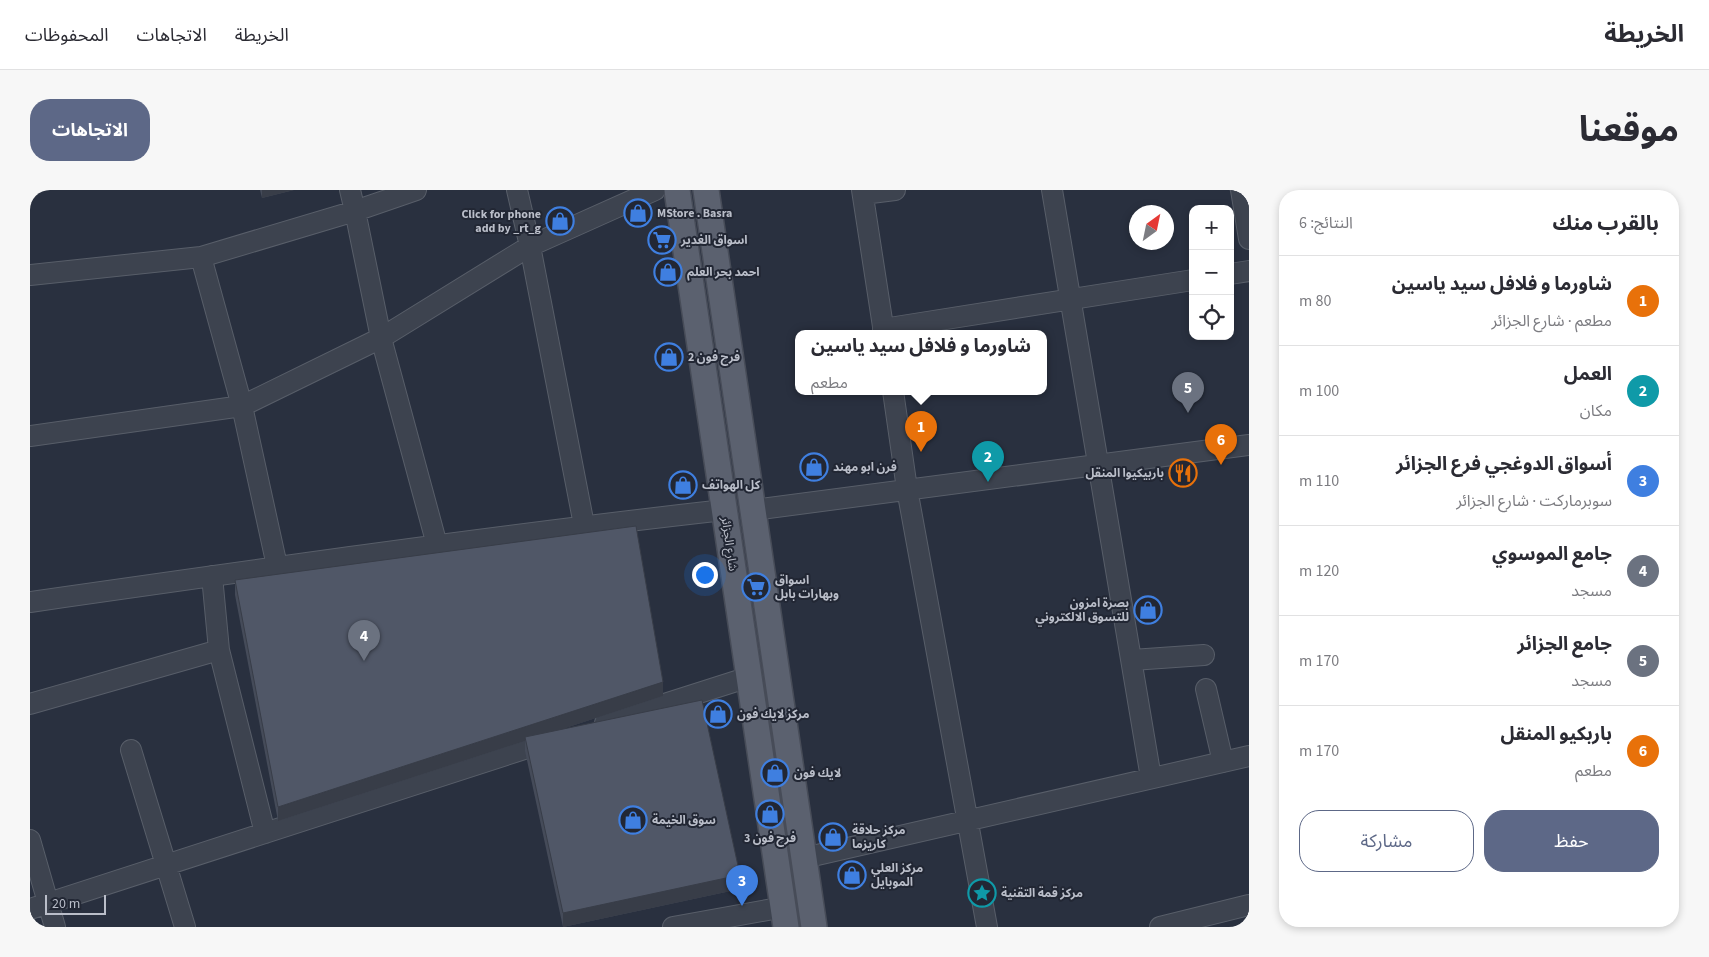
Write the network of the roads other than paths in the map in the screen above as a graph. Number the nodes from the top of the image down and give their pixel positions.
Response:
1 (350, 190) edge
2 (416, 190) edge
3 (517, 190) edge
4 (655, 190) edge
5 (678, 190) edge
6 (706, 190) edge
7 (895, 190) edge
8 (1052, 190) edge
9 (1241, 190) edge
10 (863, 192) edge
11 (355, 211) junction
12 (1249, 239) edge
13 (530, 246) junction
14 (201, 258) junction
15 (1249, 271) edge
16 (1234, 273) edge
17 (30, 275) edge
18 (1189, 281) edge
19 (1071, 300) junction
20 (884, 330) edge
21 (890, 330) edge
22 (381, 338) junction
23 (893, 395) edge
24 (242, 406) junction
25 (30, 436) edge
26 (1249, 445) edge
27 (1099, 465) junction
28 (907, 489) junction
29 (724, 510) junction
30 (752, 510) junction
31 (584, 526) junction
32 (436, 545) junction
33 (277, 566) junction
34 (212, 576) junction
35 (30, 602) edge
36 (219, 650) junction
37 (1204, 655) dead end
38 (1132, 660) junction
39 (749, 677) junction
40 (1206, 689) dead end
41 (30, 704) edge
42 (588, 729) edge
43 (569, 735) edge
44 (131, 750) dead end
45 (1249, 756) edge
46 (1223, 762) junction
47 (1152, 778) junction
48 (968, 820) junction
49 (265, 833) junction
50 (30, 840) edge
51 (804, 858) junction
52 (166, 865) junction
53 (1249, 905) edge
54 (39, 906) edge
55 (785, 917) edge
56 (55, 927) edge
57 (185, 927) edge
58 (673, 927) edge
59 (814, 927) edge
60 (987, 927) edge
61 (1160, 927) edge

1 - 11 street
2 - 11 street
3 - 13 street
4 - 13 street
5 - 29 main road, شارع الجزائر
6 - 30 main road
7 - 10 street
8 - 19 street
9 - 12 street
10 - 20 street
11 - 14 street
11 - 22 street
13 - 22 street
13 - 31 street
14 - 17 street
14 - 24 street
15 - 16 street
18 - 19 street
19 - 21 street
19 - 27 street
22 - 24 street
22 - 32 street
23 - 28 street
24 - 25 street
24 - 33 street
26 - 27 street
27 - 28 street
27 - 38 street
28 - 30 street
28 - 48 street
29 - 31 street
29 - 39 main road, شارع الجزائر
30 - 51 main road
31 - 32 street
32 - 33 street
33 - 34 street
34 - 35 street
34 - 36 street
36 - 41 street
36 - 49 street
37 - 38 street
38 - 47 street
39 - 42 street
39 - 55 main road, شارع الجزائر
40 - 46 street
43 - 49 street
44 - 52 street
45 - 46 street
46 - 47 street
47 - 48 street
48 - 51 street
48 - 60 street
49 - 52 street
50 - 54 street
51 - 59 main road
52 - 54 street
52 - 57 street
53 - 61 street
54 - 56 street
55 - 58 street

